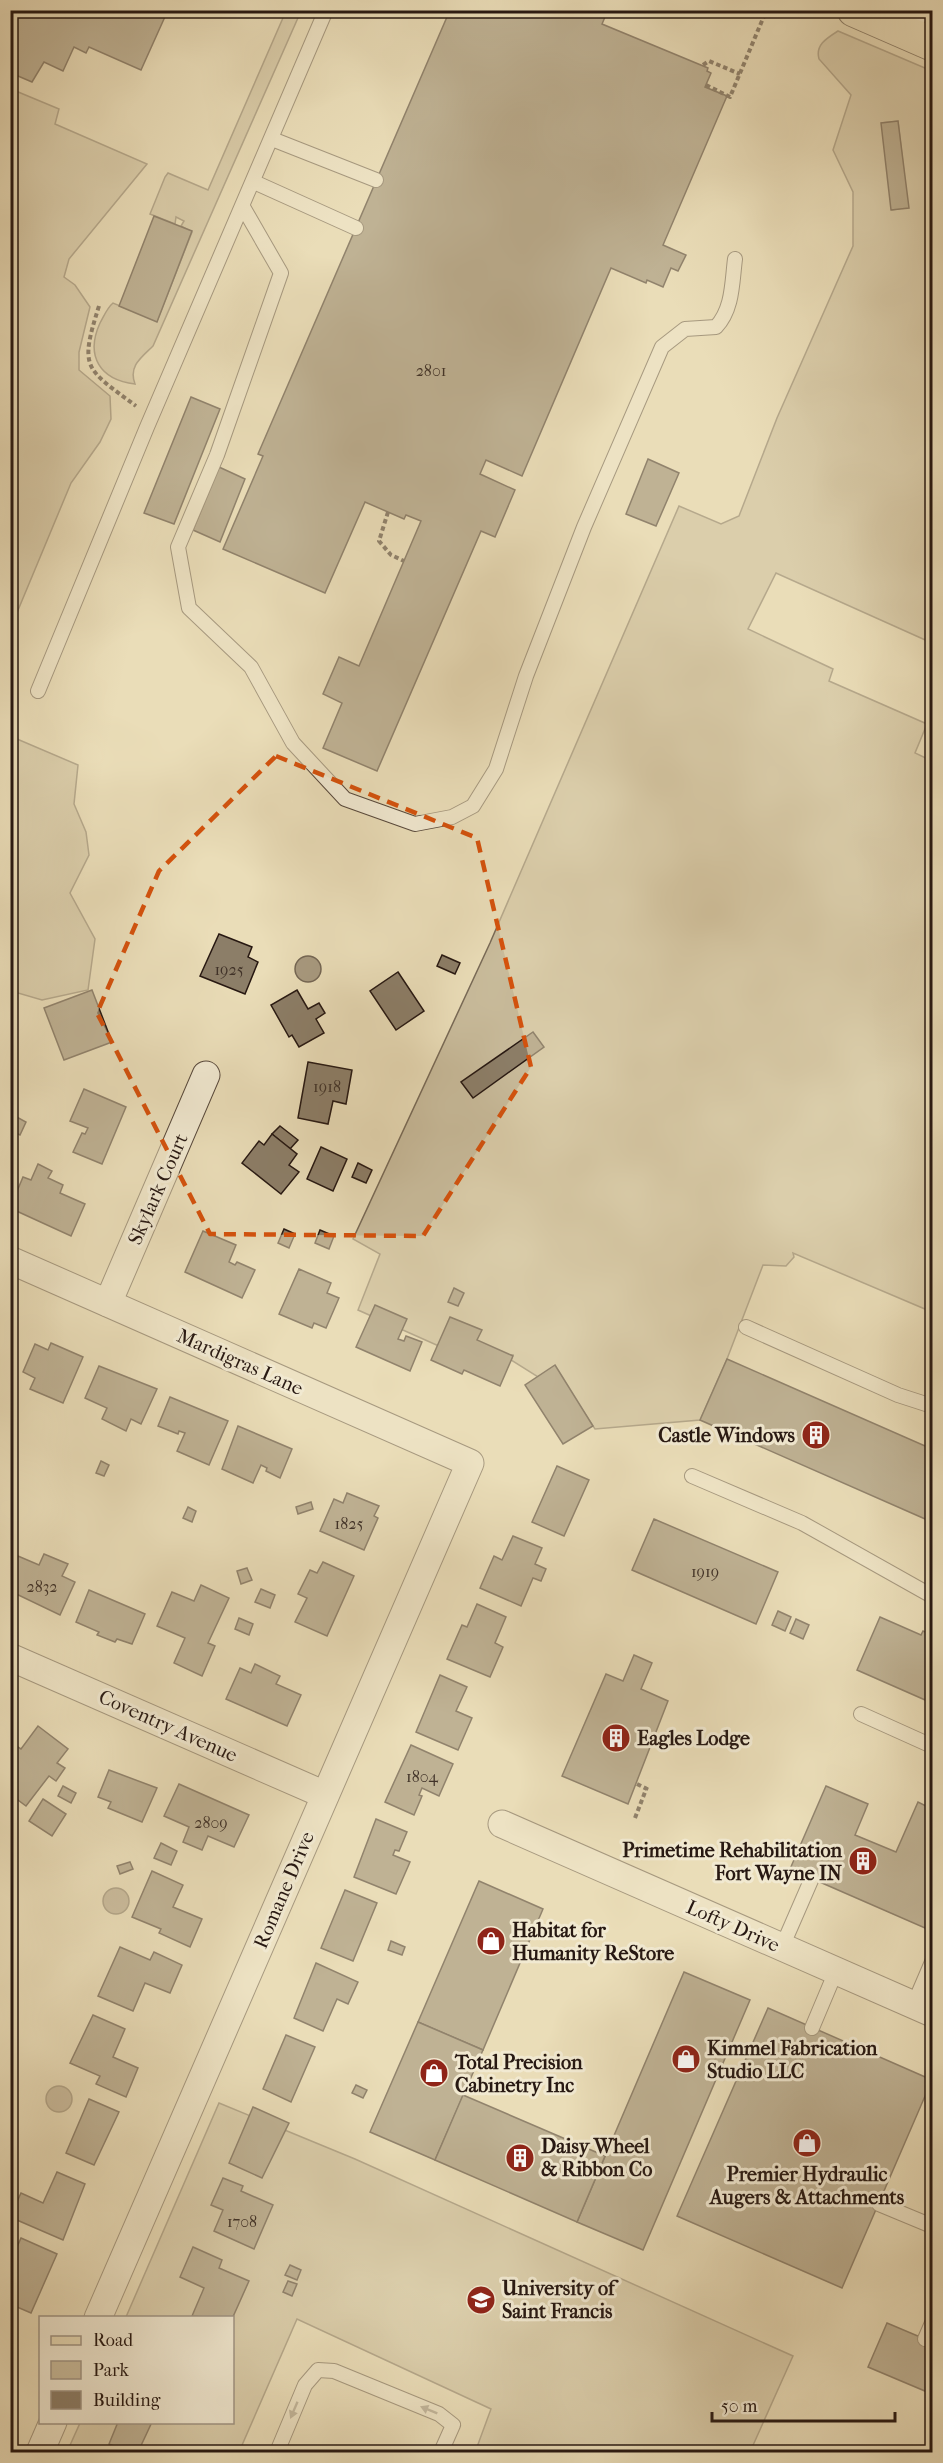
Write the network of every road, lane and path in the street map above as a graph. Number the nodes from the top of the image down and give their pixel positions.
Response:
1 (326, 10) edge
2 (854, 10) edge
3 (765, 16) dead end
4 (922, 30) edge
5 (703, 65) dead end
6 (740, 74) junction
7 (706, 85) dead end
8 (272, 139) junction
9 (376, 180) dead end
10 (254, 182) junction
11 (243, 207) junction
12 (356, 228) dead end
13 (735, 259) dead end
14 (99, 306) dead end
15 (151, 418) junction
16 (388, 512) dead end
17 (404, 561) dead end
18 (38, 691) dead end
19 (206, 1075) dead end
20 (10, 1260) edge
21 (108, 1303) junction
22 (746, 1327) dead end
23 (933, 1406) edge
24 (470, 1463) joint
25 (692, 1476) dead end
26 (933, 1596) edge
27 (10, 1657) edge
28 (861, 1714) dead end
29 (933, 1746) edge
30 (637, 1784) dead end
31 (326, 1796) junction
32 (635, 1818) dead end
33 (501, 1824) dead end
34 (812, 1878) dead end
35 (782, 1947) junction
36 (933, 1962) edge
37 (836, 1971) junction
38 (923, 2008) edge
39 (812, 2028) dead end
40 (879, 2204) dead end
41 (933, 2226) edge
42 (99, 2316) edge
43 (933, 2323) edge
44 (925, 2339) dead end
45 (52, 2424) edge
46 (40, 2452) edge
47 (276, 2452) edge
48 (441, 2452) edge

1 - 8 lane
2 - 4 main road
3 - 6 path
5 - 6 path
6 - 7 path
8 - 9 lane
8 - 10 lane
10 - 11 lane
10 - 12 lane
11 - 13 lane
11 - 15 lane
14 - 15 path
15 - 18 lane
16 - 17 path
19 - 21 street, Skylark Court
20 - 21 street, Mardigras Lane
21 - 24 street, Mardigras Lane
22 - 23 lane
24 - 31 street, Romane Drive
25 - 26 lane
27 - 31 street, Coventry Avenue
28 - 29 lane
30 - 32 path
31 - 42 street, Romane Drive
33 - 35 street, Lofty Drive
34 - 35 lane
35 - 37 street, Lofty Drive
36 - 38 lane
37 - 38 street, Lofty Drive
37 - 39 lane
40 - 41 lane
43 - 44 lane
45 - 46 street
48 -> 47 lane

